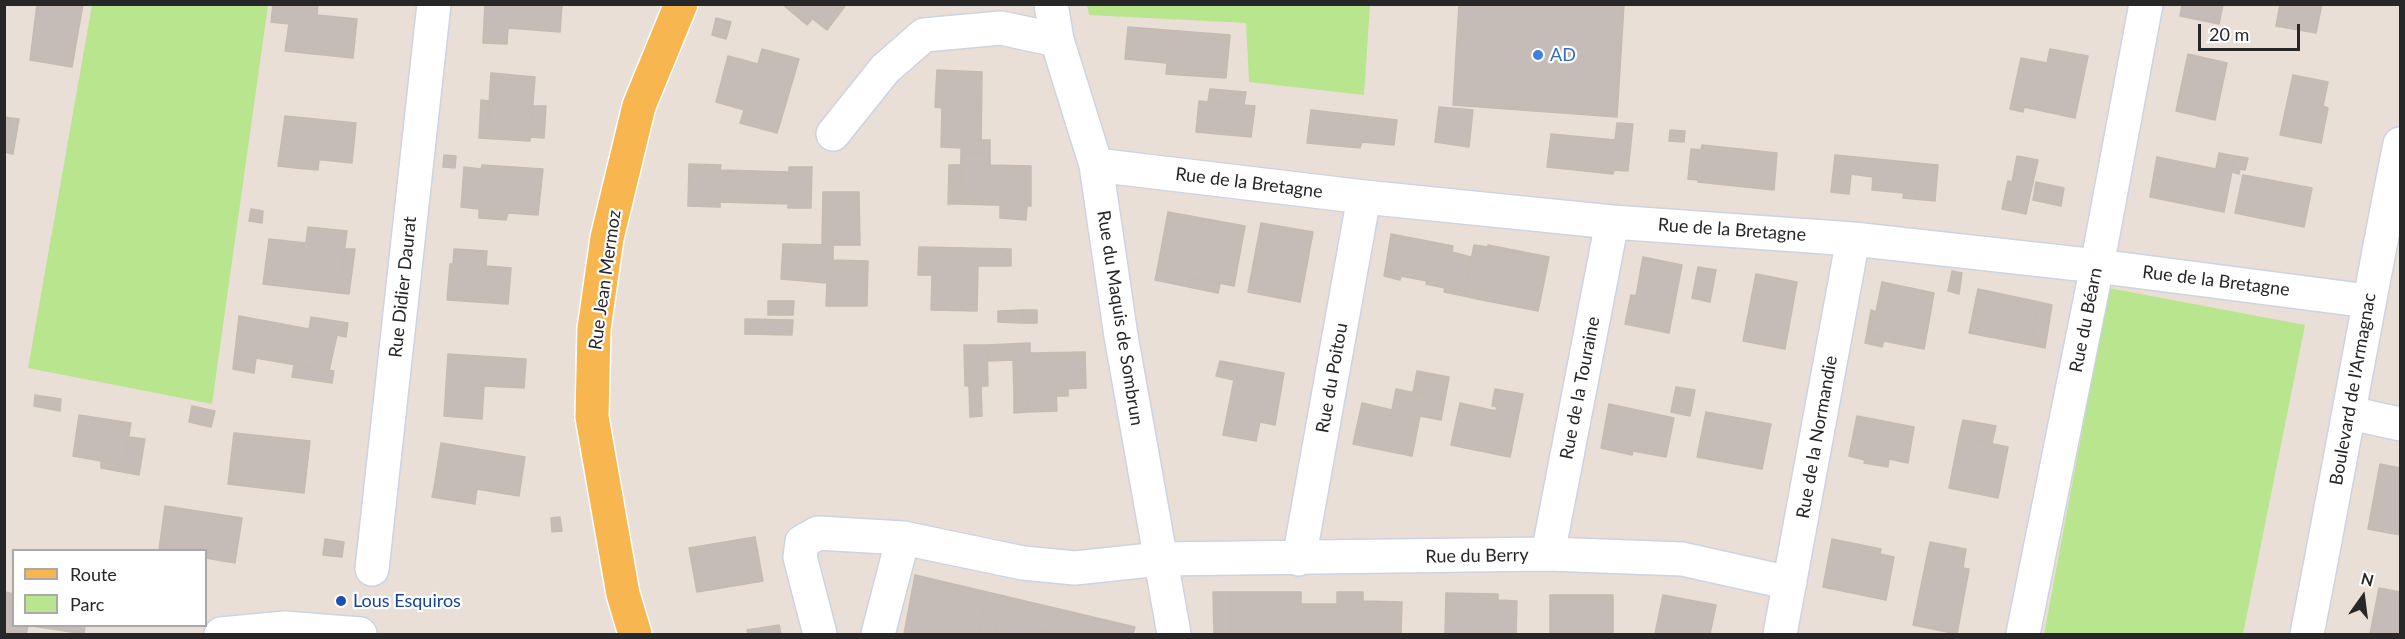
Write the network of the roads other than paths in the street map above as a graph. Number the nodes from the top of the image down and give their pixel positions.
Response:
1 (434, 4) edge
2 (681, 4) edge
3 (1051, 4) edge
4 (2146, 4) edge
5 (1058, 40) junction
6 (833, 134) dead end
7 (2400, 144) edge
8 (1095, 165) junction
9 (1364, 197) junction
10 (1612, 222) junction
11 (1853, 239) junction
12 (2097, 266) junction
13 (2368, 301) junction
14 (2350, 414) junction
15 (2400, 424) edge
16 (903, 538) junction
17 (1548, 554) junction
18 (1299, 559) junction
19 (1160, 560) junction
20 (372, 569) dead end
21 (1790, 583) junction
22 (221, 634) edge
23 (360, 634) edge
24 (635, 634) edge
25 (820, 634) edge
26 (878, 634) edge
27 (1174, 634) edge
28 (1780, 634) edge
29 (2023, 634) edge
30 (2307, 634) edge

1 - 20 street, Rue Didier Daurat
2 - 24 main road, Rue Jean Mermoz
3 - 5 street, Rue du Maquis de Sombrun
4 - 12 street, Rue du Béarn
5 - 6 street
5 - 8 street, Rue du Maquis de Sombrun
7 - 13 street, Boulevard de l'Armagnac
8 - 9 street, Rue de la Bretagne
8 - 19 street, Rue du Maquis de Sombrun
9 - 10 street, Rue de la Bretagne
9 - 18 street, Rue du Poitou
10 - 11 street, Rue de la Bretagne
10 - 17 street, Rue de la Touraine
11 - 12 street, Rue de la Bretagne
11 - 21 street, Rue de la Normandie
12 - 13 street, Rue de la Bretagne
12 - 29 street, Rue du Béarn
13 - 14 street, Boulevard de l'Armagnac
14 - 15 street
14 - 30 street, Boulevard de l'Armagnac
16 - 19 street, Rue du Berry
16 - 25 street, Rue du Berry
16 - 26 street
17 - 18 street, Rue du Berry
17 - 21 street, Rue du Berry
18 - 19 street, Rue du Berry
19 - 27 street, Rue du Maquis de Sombrun
21 - 28 street, Rue de la Normandie
22 - 23 street

